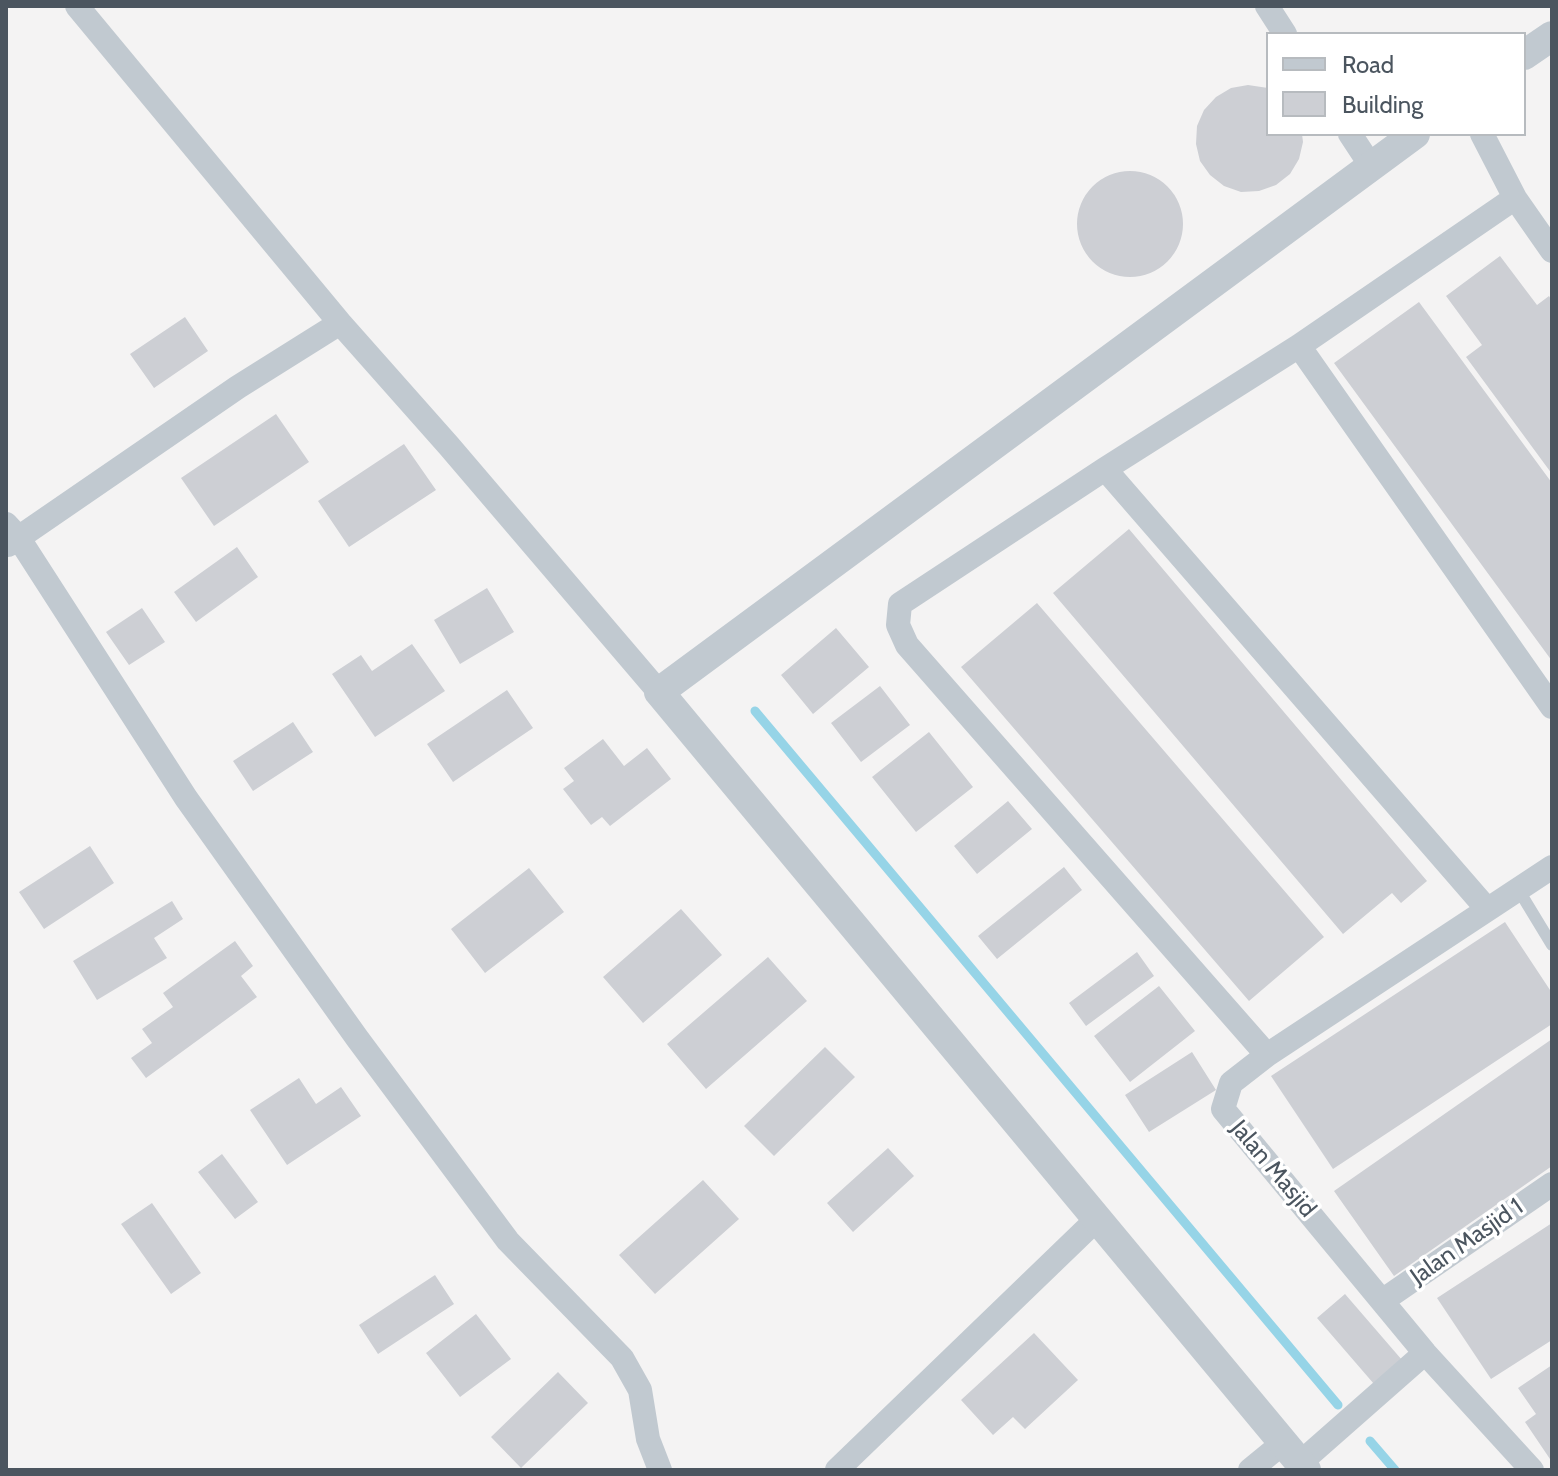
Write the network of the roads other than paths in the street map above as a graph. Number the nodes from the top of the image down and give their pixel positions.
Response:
1 (77, 6) edge
2 (1267, 6) edge
3 (1284, 32) edge
4 (1552, 36) edge
5 (1526, 54) edge
6 (1351, 136) edge
7 (1412, 136) edge
8 (1483, 136) edge
9 (1371, 166) junction
10 (1515, 198) junction
11 (1552, 251) edge
12 (340, 323) junction
13 (1299, 346) junction
14 (1105, 469) junction
15 (10, 536) edge
16 (659, 692) junction
17 (1552, 707) edge
18 (1552, 867) edge
19 (1518, 889) junction
20 (1487, 909) junction
21 (1552, 945) edge
22 (1267, 1055) junction
23 (1552, 1184) edge
24 (1096, 1220) junction
25 (1382, 1301) junction
26 (1425, 1353) junction
27 (1296, 1459) edge
28 (660, 1470) edge
29 (837, 1470) edge
30 (1250, 1470) edge
31 (1532, 1470) edge

1 - 12 street
2 - 3 street
4 - 5 street
6 - 9 street
7 - 9 street
8 - 10 street
9 - 16 street
10 - 11 street
10 - 13 street
12 - 15 street
12 - 16 street
13 - 14 street
13 - 17 street
14 - 20 street
14 - 22 street
15 - 28 street
16 - 24 street
18 - 19 street, Jalan Masjid
19 - 20 street, Jalan Masjid
19 - 21 lane
20 - 22 street, Jalan Masjid
22 - 25 street, Jalan Masjid
23 - 25 street, Jalan Masjid 1
24 - 27 street
24 - 29 street
25 - 26 street, Jalan Masjid
26 - 27 street
26 - 31 street, Jalan Masjid
27 - 30 street

